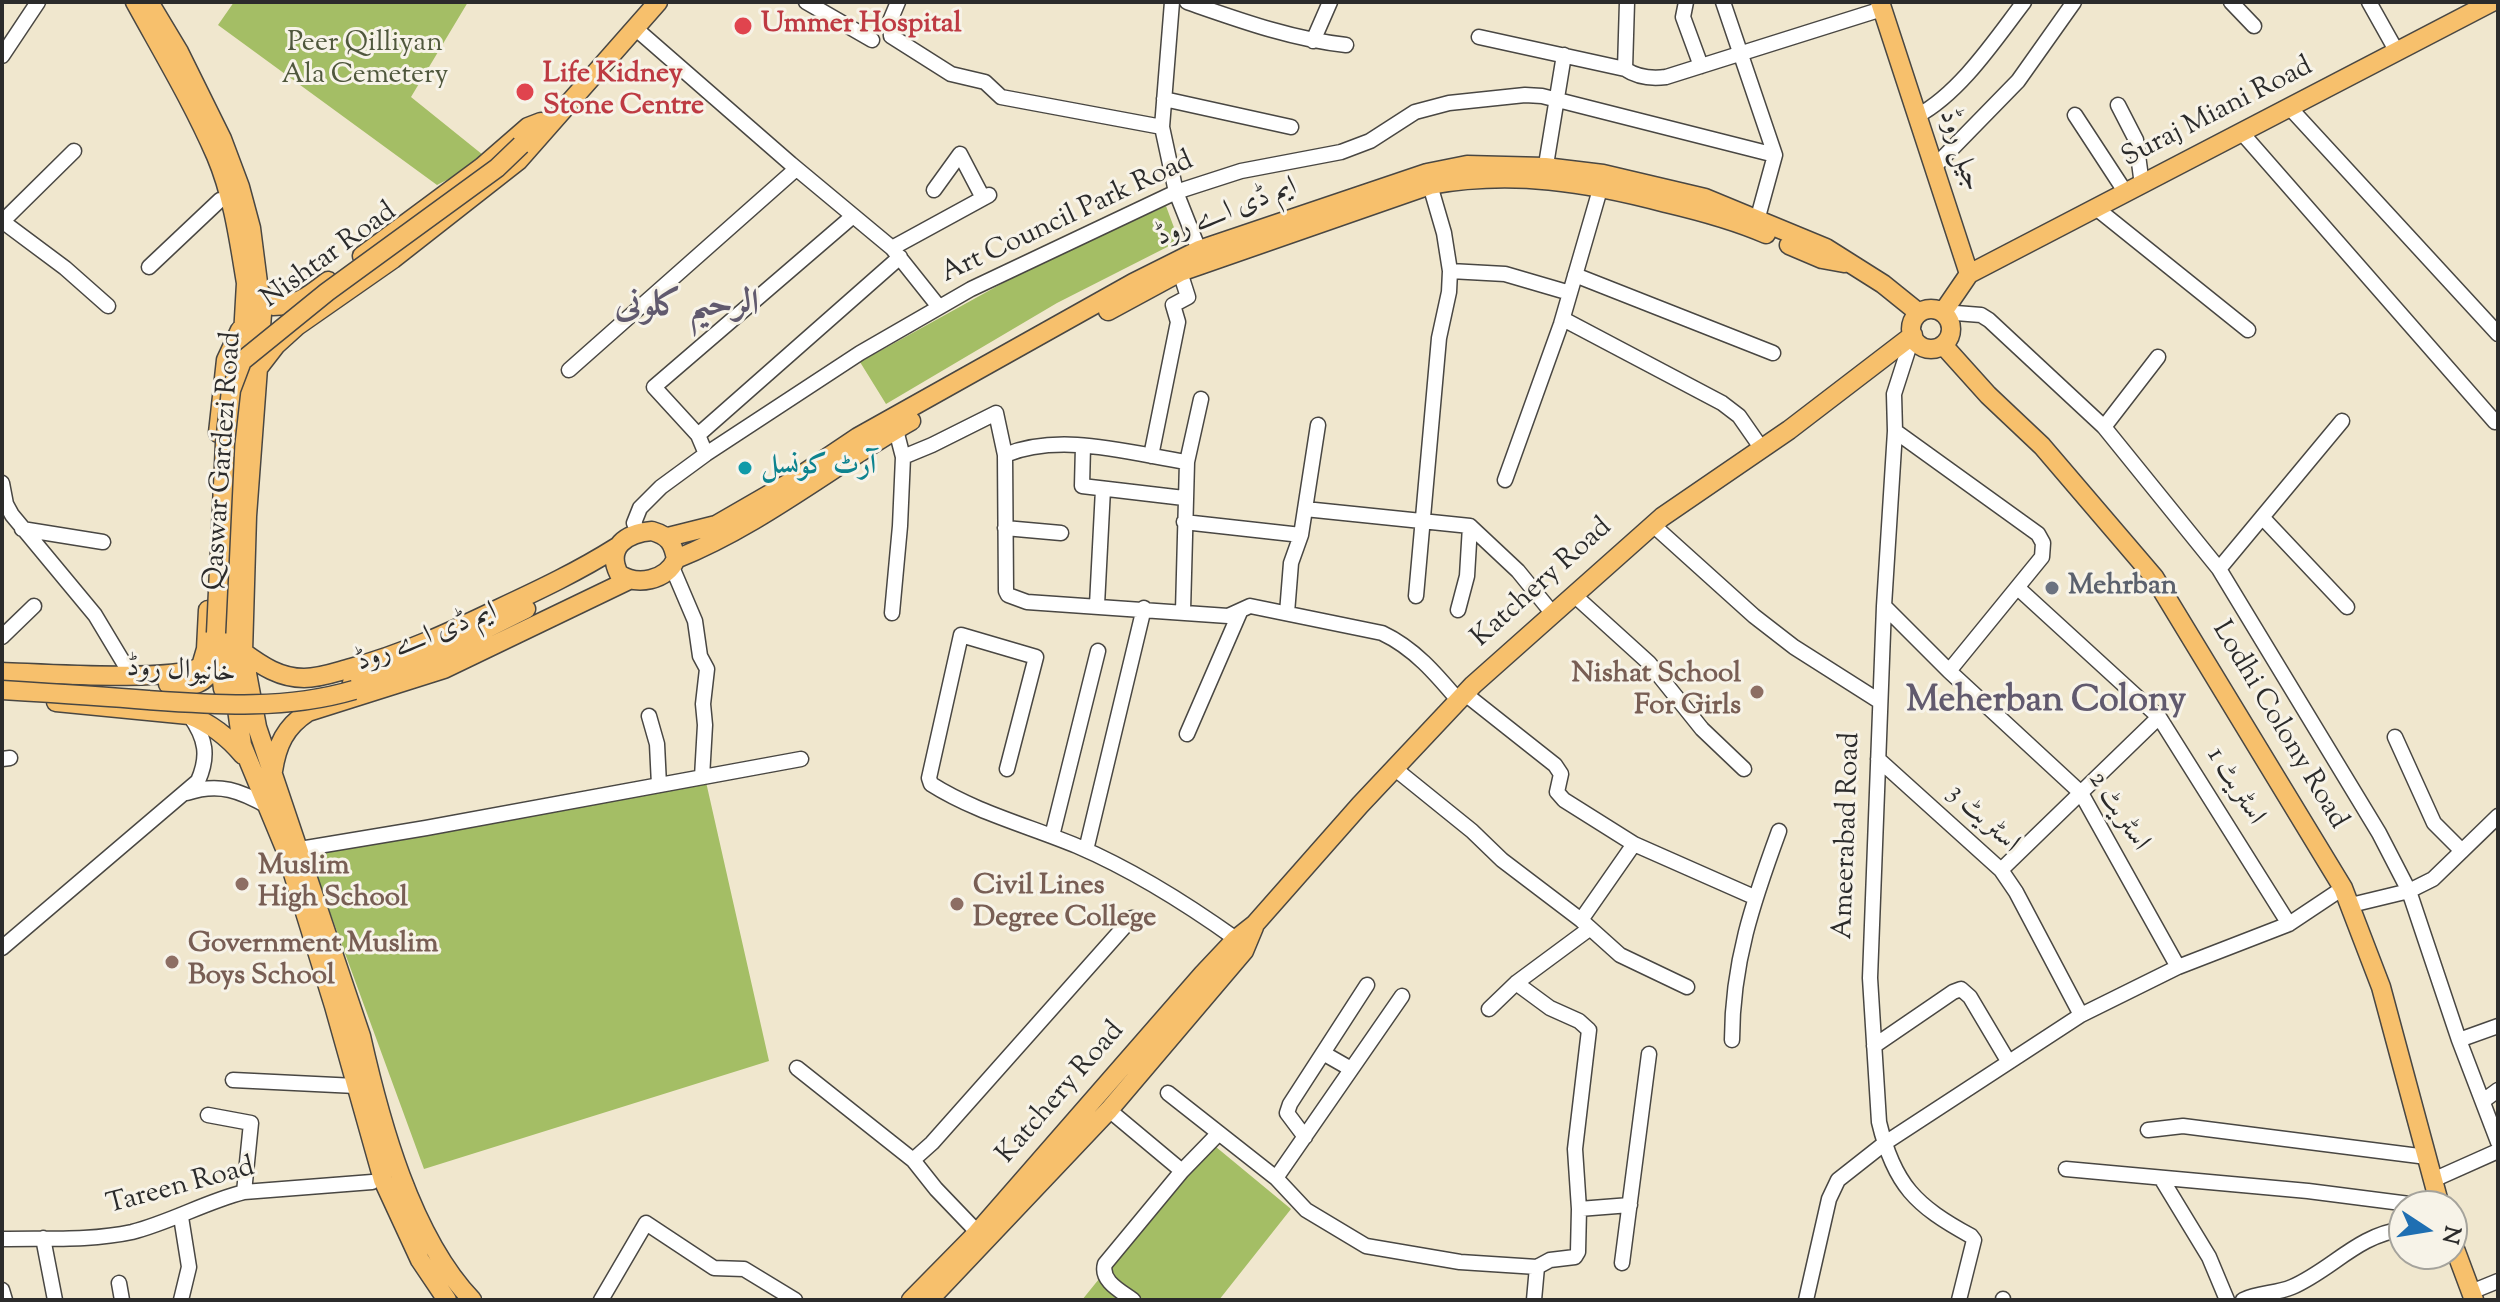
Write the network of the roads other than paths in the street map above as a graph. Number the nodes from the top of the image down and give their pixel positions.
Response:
1 (38, 2) edge
2 (135, 2) edge
3 (149, 2) edge
4 (642, 2) edge
5 (658, 2) edge
6 (806, 2) edge
7 (898, 2) edge
8 (1172, 2) edge
9 (1187, 2) edge
10 (1330, 2) edge
11 (1627, 2) edge
12 (1686, 2) edge
13 (1723, 2) edge
14 (2024, 2) edge
15 (2074, 2) edge
16 (2231, 2) edge
17 (2369, 2) edge
18 (2492, 2) edge
19 (1881, 6) edge
20 (2254, 26) dead end
21 (635, 28) junction
22 (1479, 37) dead end
23 (872, 40) dead end
24 (1313, 41) junction
25 (1346, 45) dead end
26 (2397, 52) junction
27 (1740, 54) junction
28 (1564, 55) junction
29 (2, 56) edge
30 (1701, 66) junction
31 (1625, 69) junction
32 (1164, 99) junction
33 (1555, 100) junction
34 (2118, 105) dead end
35 (2290, 108) junction
36 (2075, 115) dead end
37 (1917, 116) junction
38 (1162, 127) junction
39 (1291, 127) dead end
40 (541, 128) junction
41 (2242, 133) junction
42 (74, 151) dead end
43 (1775, 155) junction
44 (1935, 166) junction
45 (796, 169) junction
46 (1544, 173) junction
47 (1430, 185) junction
48 (1601, 186) junction
49 (2134, 189) junction
50 (934, 190) dead end
51 (1176, 192) junction
52 (220, 200) dead end
53 (2096, 208) junction
54 (853, 216) junction
55 (1758, 217) junction
56 (2, 221) edge
57 (1287, 226) junction
58 (1199, 250) junction
59 (896, 252) junction
60 (1851, 264) junction
61 (149, 267) dead end
62 (1450, 271) junction
63 (1180, 272) junction
64 (1969, 274) junction
65 (1575, 275) junction
66 (1136, 289) junction
67 (261, 293) junction
68 (1570, 293) junction
69 (108, 306) dead end
70 (939, 307) junction
71 (1943, 312) junction
72 (1919, 313) junction
73 (1563, 319) junction
74 (244, 321) junction
75 (2248, 330) dead end
76 (2498, 334) edge
77 (1913, 335) junction
78 (1943, 345) junction
79 (1773, 353) dead end
80 (2158, 357) dead end
81 (259, 367) junction
82 (569, 370) dead end
83 (1201, 399) dead end
84 (2342, 421) dead end
85 (2495, 422) dead end
86 (1318, 425) dead end
87 (2104, 427) junction
88 (896, 430) junction
89 (1895, 431) junction
90 (698, 435) junction
91 (1083, 446) junction
92 (1762, 449) junction
93 (706, 454) junction
94 (1005, 455) junction
95 (1151, 456) junction
96 (903, 457) junction
97 (1187, 462) junction
98 (1505, 480) dead end
99 (2, 483) edge
100 (1103, 489) junction
101 (1184, 498) junction
102 (1305, 509) junction
103 (2262, 517) junction
104 (1422, 520) junction
105 (1184, 522) junction
106 (1653, 525) junction
107 (1470, 526) junction
108 (1005, 528) junction
109 (22, 529) junction
110 (639, 532) junction
111 (1061, 533) dead end
112 (1301, 535) junction
113 (668, 537) junction
114 (103, 542) dead end
115 (674, 563) junction
116 (619, 565) junction
117 (2219, 569) junction
118 (2019, 589) junction
119 (1574, 595) junction
120 (1416, 596) dead end
121 (1097, 605) junction
122 (34, 606) dead end
123 (1884, 606) junction
124 (2347, 607) dead end
125 (1144, 608) junction
126 (1458, 610) dead end
127 (1183, 611) junction
128 (1240, 612) junction
129 (892, 613) dead end
130 (1287, 613) junction
131 (1553, 614) junction
132 (2, 637) edge
133 (1098, 651) dead end
134 (243, 652) junction
135 (218, 662) junction
136 (1949, 671) junction
137 (2, 672) edge
138 (131, 675) junction
139 (2, 683) edge
140 (353, 687) junction
141 (2, 690) edge
142 (1461, 697) junction
143 (2, 698) edge
144 (1879, 701) junction
145 (189, 715) junction
146 (649, 716) dead end
147 (2159, 717) junction
148 (1187, 734) dead end
149 (2395, 737) dead end
150 (245, 752) junction
151 (801, 759) dead end
152 (1878, 759) junction
153 (1394, 768) junction
154 (1007, 769) dead end
155 (1744, 769) dead end
156 (273, 771) junction
157 (702, 777) junction
158 (659, 785) junction
159 (2081, 793) junction
160 (186, 794) junction
161 (269, 807) junction
162 (2498, 816) edge
163 (1779, 831) dead end
164 (1052, 836) junction
165 (1634, 844) junction
166 (300, 849) junction
167 (1086, 850) junction
168 (2462, 851) junction
169 (2001, 870) junction
170 (2343, 888) junction
171 (2409, 891) junction
172 (1754, 897) junction
173 (2351, 905) junction
174 (1132, 918) dead end
175 (1255, 924) junction
176 (2289, 924) junction
177 (1585, 925) junction
178 (1236, 939) junction
179 (2, 948) edge
180 (2178, 967) junction
181 (1210, 980) junction
182 (1516, 983) junction
183 (1367, 985) dead end
184 (1687, 987) dead end
185 (1402, 996) dead end
186 (1489, 1009) dead end
187 (2081, 1015) junction
188 (2498, 1026) edge
189 (1732, 1040) dead end
190 (2459, 1040) junction
191 (1874, 1046) junction
192 (1323, 1053) junction
193 (1649, 1054) dead end
194 (2008, 1061) junction
195 (797, 1068) dead end
196 (1134, 1068) junction
197 (1351, 1069) junction
198 (233, 1080) dead end
199 (356, 1086) junction
200 (2498, 1090) edge
201 (1168, 1093) dead end
202 (2483, 1101) junction
203 (1109, 1110) junction
204 (208, 1115) dead end
205 (2148, 1130) dead end
206 (1218, 1134) junction
207 (1305, 1137) junction
208 (2498, 1142) edge
209 (1885, 1143) junction
210 (1063, 1146) junction
211 (2498, 1151) edge
212 (2427, 1157) junction
213 (913, 1160) junction
214 (2066, 1169) dead end
215 (1182, 1171) junction
216 (1276, 1178) junction
217 (2161, 1178) junction
218 (2433, 1180) junction
219 (372, 1182) dead end
220 (2436, 1190) edge
221 (244, 1192) junction
222 (2388, 1201) edge
223 (1630, 1205) junction
224 (1579, 1209) junction
225 (181, 1217) junction
226 (2388, 1231) edge
227 (981, 1237) junction
228 (43, 1238) junction
229 (2, 1239) edge
230 (1622, 1263) dead end
231 (1537, 1267) junction
232 (2463, 1270) edge
233 (945, 1275) junction
234 (2498, 1281) edge
235 (119, 1283) dead end
236 (2, 1290) edge
237 (2472, 1296) edge
238 (5, 1300) edge
239 (55, 1300) edge
240 (122, 1300) edge
241 (181, 1300) edge
242 (447, 1300) edge
243 (472, 1300) edge
244 (601, 1300) edge
245 (795, 1300) edge
246 (911, 1300) edge
247 (929, 1300) edge
248 (1133, 1300) edge
249 (1534, 1300) edge
250 (1806, 1300) edge
251 (1959, 1300) edge
252 (2227, 1300) edge
253 (2243, 1300) edge

1 - 29 street
2 - 74 main road
3 - 67 main road, Qaswar Gardezi Road
4 - 40 main road, Nishtar Road
5 - 21 main road, Nishtar Road
6 - 23 street
7 - 38 street
8 - 32 street
9 - 24 street
10 - 24 street
11 - 31 street
12 - 30 street
13 - 27 street
14 - 37 street
15 - 44 street
16 - 20 street
17 - 26 street
18 - 26 main road, Suraj Miani Road
19 - 27 street
19 - 37 main road, جیل روڈ
21 - 40 main road, Nishtar Road
21 - 45 street
22 - 28 street
24 - 25 street
26 - 35 main road, Suraj Miani Road
27 - 30 street
27 - 43 street
28 - 31 street
28 - 33 street
30 - 31 street
32 - 38 street
32 - 39 street
33 - 43 street, Art Council Park Road
33 - 46 street
33 - 51 street, Art Council Park Road
34 - 49 street
35 - 41 main road, Suraj Miani Road
35 - 76 street
36 - 49 street
37 - 44 main road, جیل روڈ
38 - 51 street
40 - 67 main road
40 - 81 main road
40 - 135 main road, Nishtar Road, bridge
41 - 49 main road, Suraj Miani Road
41 - 85 street
42 - 56 street
43 - 55 street
44 - 64 main road, جیل روڈ
45 - 54 street
45 - 82 street
46 - 47 main road, ایم ڈی اے روڈ
46 - 48 main road, ایم ڈی اے روڈ
46 - 55 main road, ایم ڈی اے روڈ
46 - 57 main road, ایم ڈی اے روڈ
47 - 57 main road, ایم ڈی اے روڈ
47 - 62 street
48 - 60 main road, ایم ڈی اے روڈ
48 - 65 street
49 - 53 main road, Suraj Miani Road
50 - 59 street
51 - 58 street
51 - 70 street, Art Council Park Road
52 - 61 street
53 - 64 main road, Suraj Miani Road
53 - 75 street
54 - 59 street
54 - 90 street
55 - 60 main road, ایم ڈی اے روڈ
56 - 69 street
57 - 58 main road, ایم ڈی اے روڈ
57 - 63 main road, ایم ڈی اے روڈ
58 - 66 main road, ایم ڈی اے روڈ
59 - 70 street
59 - 90 street
60 - 72 main road, ایم ڈی اے روڈ
62 - 68 street
62 - 104 street
63 - 66 main road, ایم ڈی اے روڈ
63 - 95 street
64 - 71 main road
65 - 68 street
65 - 79 street
66 - 88 main road, ایم ڈی اے روڈ
66 - 113 main road, ایم ڈی اے روڈ
67 - 81 main road, Qaswar Gardezi Road
68 - 73 street
70 - 93 street, Art Council Park Road
71 - 72 main road
71 - 78 main road
71 - 87 street
72 - 77 main road
73 - 92 street
73 - 98 street
74 - 138 main road
74 - 150 main road
77 - 78 main road
77 - 89 street, Ameerabad Road
77 - 92 main road, Katchery Road
78 - 170 main road, Lodhi Colony Road
80 - 87 street
81 - 134 main road, Qaswar Gardezi Road
83 - 97 street
84 - 103 street
86 - 102 street
87 - 117 street
88 - 96 street
88 - 115 main road, ایم ڈی اے روڈ
89 - 118 street
89 - 123 street, Ameerabad Road
90 - 93 street
91 - 94 street
91 - 95 street
91 - 100 street
92 - 106 main road, Katchery Road
93 - 110 street, Art Council Park Road
94 - 96 street
94 - 108 street
95 - 97 street
96 - 129 street
97 - 101 street
99 - 109 street
100 - 101 street
100 - 121 street
101 - 105 street
102 - 104 street
102 - 112 street
103 - 117 street
103 - 124 street
104 - 107 street
104 - 120 street
105 - 112 street
105 - 127 street
106 - 119 main road, Katchery Road
106 - 144 street
107 - 126 street
107 - 131 street
108 - 111 street
108 - 121 street
109 - 114 street
109 - 138 street
110 - 113 main road
110 - 116 main road
112 - 130 street
113 - 115 main road
115 - 116 main road
115 - 157 street
116 - 134 main road, ایم ڈی اے روڈ
116 - 140 main road, ایم ڈی اے روڈ
116 - 156 main road, ایم ڈی اے روڈ
117 - 171 street
118 - 136 street
118 - 147 street, اسٹریٹ 1
119 - 131 main road, Katchery Road
119 - 155 street
121 - 125 street
122 - 132 street
123 - 136 street, اسٹریٹ 2
123 - 144 street, Ameerabad Road
125 - 127 street
125 - 167 street
127 - 128 street
128 - 130 street
128 - 148 street
130 - 142 street
131 - 142 main road, Katchery Road
133 - 164 street
134 - 156 main road, Qaswar Gardezi Road
135 - 138 main road
135 - 150 main road, Nishtar Road
136 - 159 street, اسٹریٹ 2
137 - 138 main road
139 - 140 main road, خانیوال روڈ, bridge
140 - 141 main road, خانیوال روڈ, bridge
142 - 153 main road, Katchery Road
142 - 165 street
143 - 145 main road
144 - 152 street, Ameerabad Road
145 - 150 main road
145 - 160 street
146 - 158 street
147 - 159 street
147 - 176 street, اسٹریٹ 1
149 - 168 street
150 - 161 main road
151 - 157 street
152 - 169 street, اسٹریٹ 3
152 - 191 street, Ameerabad Road
153 - 175 main road, Katchery Road
153 - 177 street
154 - 164 street
156 - 166 main road, Qaswar Gardezi Road
157 - 158 street
158 - 166 street
159 - 169 street
159 - 180 street, اسٹریٹ 2
160 - 161 street
160 - 179 street
161 - 199 main road
162 - 168 street
163 - 172 street
164 - 167 street
165 - 172 street
165 - 177 street
166 - 243 main road, Qaswar Gardezi Road
167 - 178 street
168 - 171 street
169 - 187 street, اسٹریٹ 3
170 - 173 main road, Lodhi Colony Road
170 - 176 street
171 - 173 street
171 - 190 street
172 - 189 street
173 - 212 main road, Lodhi Colony Road
174 - 213 street
175 - 178 main road, Katchery Road
175 - 181 main road, Katchery Road
176 - 180 street
177 - 182 street
177 - 184 street
178 - 181 main road, Katchery Road
180 - 187 street
181 - 196 main road, Katchery Road
182 - 186 street
182 - 224 street
183 - 192 street
185 - 197 street
187 - 194 street
188 - 190 street
190 - 202 street
191 - 194 street
191 - 209 street, Ameerabad Road
192 - 197 street
192 - 207 street
193 - 223 street
194 - 209 street
195 - 213 street
196 - 203 main road, Katchery Road
196 - 210 main road, Katchery Road
197 - 207 street
198 - 199 street
199 - 242 main road
200 - 202 street
201 - 206 street
202 - 208 street
203 - 210 main road, Katchery Road
203 - 215 street
204 - 221 street
205 - 212 street
206 - 215 street
206 - 216 street
207 - 216 street
209 - 250 street
209 - 251 street, Ameerabad Road
210 - 227 main road, Katchery Road
211 - 218 street
212 - 218 main road, Lodhi Colony Road
213 - 227 street
214 - 217 street
215 - 248 street
216 - 231 street
217 - 222 street
217 - 252 street
218 - 220 main road, Lodhi Colony Road
219 - 221 street, Tareen Road
221 - 225 street, Tareen Road
223 - 224 street
223 - 230 street
224 - 231 street
225 - 228 street, Tareen Road
225 - 241 street
226 - 253 street
227 - 233 main road, Katchery Road
228 - 229 street, Tareen Road
228 - 239 street
231 - 249 street
232 - 237 main road
233 - 246 main road, Katchery Road
233 - 247 main road, Katchery Road
234 - 237 street
235 - 240 street
236 - 238 street
244 - 245 street

